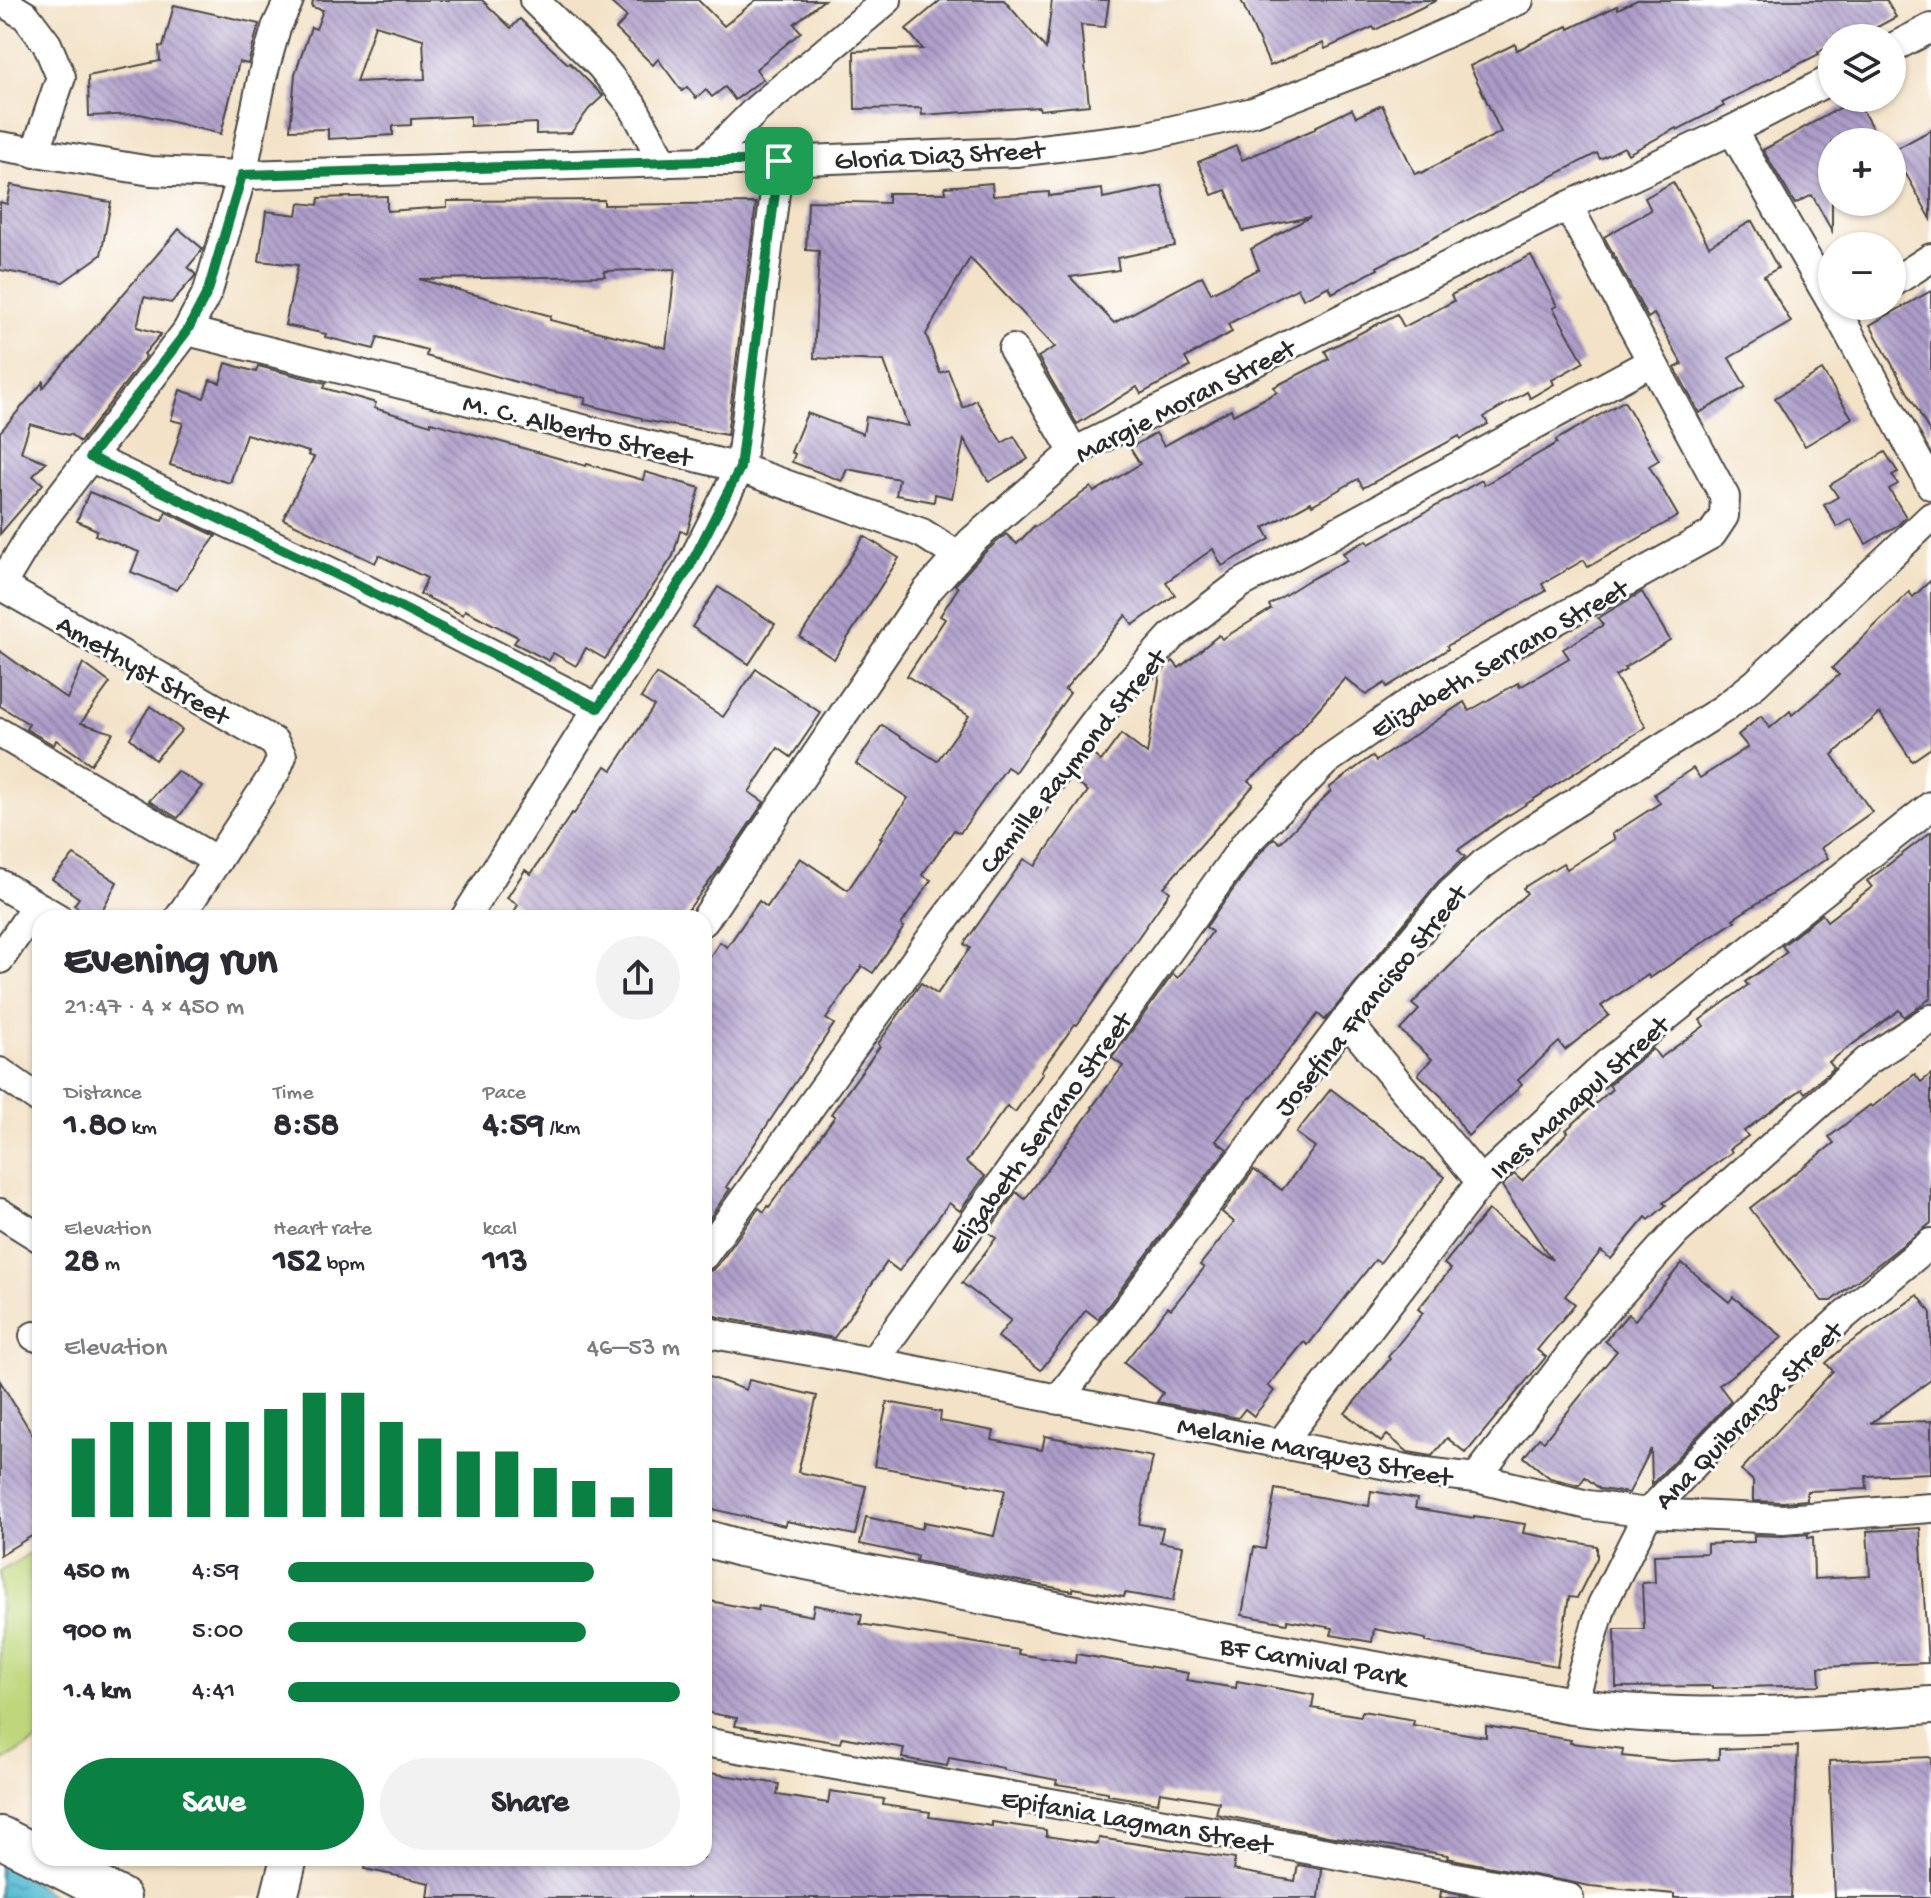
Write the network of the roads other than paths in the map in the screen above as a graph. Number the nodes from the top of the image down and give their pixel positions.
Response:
1 (0, 0) edge
2 (289, 0) edge
3 (534, 0) edge
4 (887, 0) edge
5 (1519, 0) edge
6 (1931, 28) edge
7 (1906, 41) edge
8 (1818, 86) edge
9 (1732, 130) junction
10 (0, 146) edge
11 (35, 153) junction
12 (705, 161) junction
13 (779, 161) junction
14 (664, 163) junction
15 (242, 175) junction
16 (1568, 206) junction
17 (1931, 258) edge
18 (1818, 272) edge
19 (1906, 274) edge
20 (1846, 320) edge
21 (187, 331) junction
22 (1013, 349) dead end
23 (1651, 362) junction
24 (1074, 452) junction
25 (90, 457) junction
26 (740, 468) junction
27 (1931, 485) edge
28 (1931, 517) edge
29 (958, 556) junction
30 (0, 586) edge
31 (598, 708) junction
32 (0, 733) edge
33 (1931, 806) edge
34 (217, 861) junction
35 (0, 884) edge
36 (44, 910) edge
37 (184, 910) edge
38 (470, 910) edge
39 (711, 910) edge
40 (32, 927) edge
41 (0, 959) edge
42 (1931, 1019) edge
43 (1346, 1020) junction
44 (0, 1072) edge
45 (32, 1094) edge
46 (1481, 1182) junction
47 (0, 1213) edge
48 (32, 1233) edge
49 (712, 1244) edge
50 (1929, 1249) edge
51 (712, 1333) edge
52 (873, 1362) junction
53 (1058, 1400) junction
54 (1281, 1443) junction
55 (1476, 1478) junction
56 (1931, 1508) edge
57 (1648, 1513) junction
58 (712, 1540) edge
59 (1931, 1705) edge
60 (1572, 1706) junction
61 (712, 1743) edge
62 (0, 1837) edge
63 (32, 1853) edge
64 (57, 1866) edge
65 (287, 1866) edge
66 (120, 1898) edge
67 (279, 1898) edge
68 (1569, 1898) edge

1 - 11 street
2 - 15 street
3 - 14 street
4 - 12 street
5 - 13 street, Gloria Diaz Street
6 - 7 street
8 - 9 street, Margie Moran Street
9 - 16 street, Margie Moran Street
9 - 18 street
10 - 11 street, Gloria Diaz Street
11 - 15 street, Gloria Diaz Street
12 - 13 street, Gloria Diaz Street
12 - 14 street, Gloria Diaz Street
13 - 26 street
14 - 15 street, Gloria Diaz Street
15 - 21 street
16 - 23 street, Elizabeth Serrano Street
16 - 24 street, Margie Moran Street
17 - 19 street
20 - 27 street
21 - 25 street
21 - 26 street, M. C. Alberto Street
22 - 24 street
23 - 49 street, Camille Raymond Street
23 - 52 street, Elizabeth Serrano Street
24 - 29 street, Margie Moran Street
25 - 30 street
25 - 31 street
26 - 29 street, M. C. Alberto Street
26 - 31 street
28 - 43 street, Josefina Francisco Street
29 - 39 street, Margie Moran Street
30 - 34 street, Amethyst Street
31 - 38 street
32 - 34 street
33 - 46 street, Ines Manapul Street
34 - 37 street
35 - 36 street
40 - 41 street
42 - 55 street
43 - 46 street
43 - 53 street, Josefina Francisco Street
44 - 45 street
46 - 54 street, Ines Manapul Street
47 - 48 street
50 - 57 street, Ana Quibranza Street
51 - 52 street, Melanie Marquez Street
52 - 53 street, Melanie Marquez Street
53 - 54 street, Melanie Marquez Street
54 - 55 street, Melanie Marquez Street
55 - 57 street, Melanie Marquez Street
56 - 57 street, Melanie Marquez Street
57 - 60 street, Ana Quibranza Street
58 - 60 street, BF Carnival Park
59 - 60 street, BF Carnival Park
61 - 68 street, Epifania Lagman Street
62 - 63 main road
64 - 66 main road
65 - 67 street

